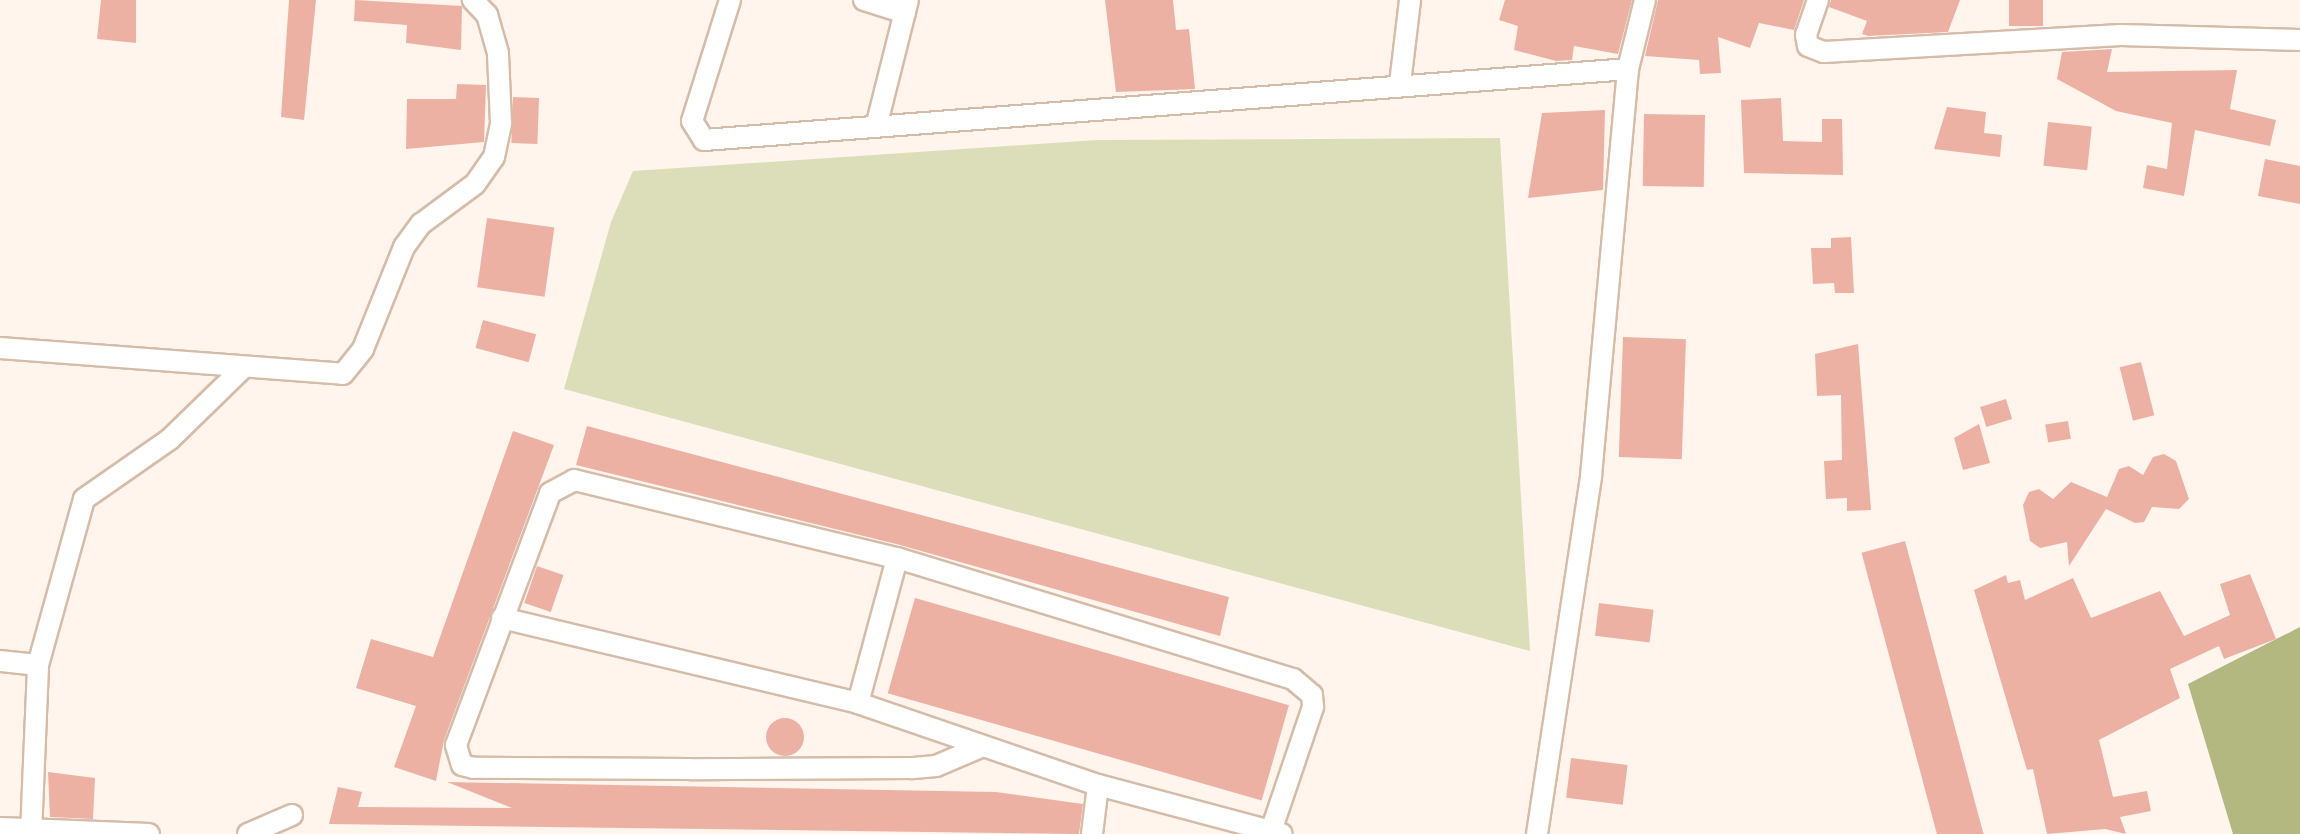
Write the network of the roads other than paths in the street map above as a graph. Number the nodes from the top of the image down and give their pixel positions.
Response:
1 (473, 0) edge
2 (730, 0) edge
3 (864, 0) edge
4 (1410, 0) edge
5 (1645, 0) edge
6 (1818, 0) edge
7 (907, 6) edge
8 (2300, 40) edge
9 (1628, 69) junction
10 (1400, 84) junction
11 (876, 127) junction
12 (0, 348) edge
13 (243, 368) junction
14 (897, 558) junction
15 (502, 618) junction
16 (0, 661) edge
17 (38, 665) junction
18 (858, 703) junction
19 (983, 746) junction
20 (1098, 785) junction
21 (292, 815) dead end
22 (0, 828) edge
23 (31, 832) edge
24 (1276, 833) edge
25 (149, 834) edge
26 (248, 834) edge
27 (1092, 834) edge
28 (1537, 834) edge

1 - 13 street
2 - 11 street
3 - 7 street
4 - 10 street
5 - 9 street
6 - 8 street
7 - 11 street
9 - 10 street
9 - 28 street
10 - 11 street
12 - 13 street
13 - 17 street
14 - 15 street
14 - 18 street
14 - 24 street
15 - 18 street
15 - 19 street
16 - 17 street
17 - 23 street
18 - 19 street
19 - 20 street
20 - 24 street
20 - 27 street
21 - 26 street
22 - 23 street
23 - 25 street

